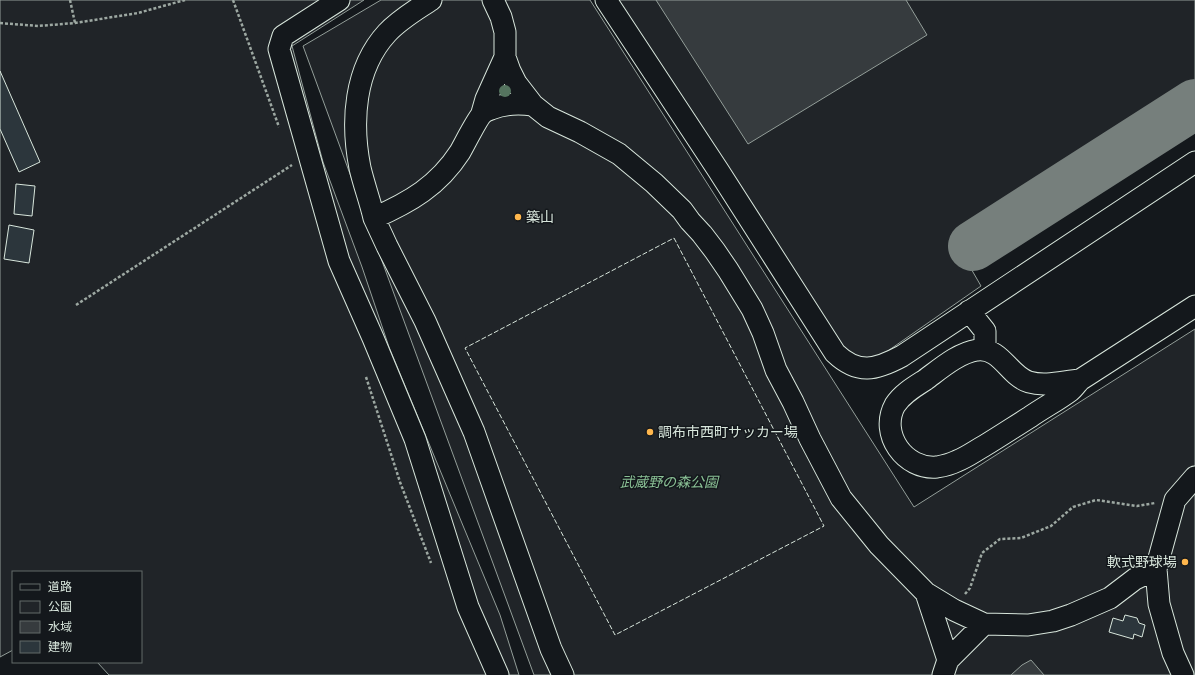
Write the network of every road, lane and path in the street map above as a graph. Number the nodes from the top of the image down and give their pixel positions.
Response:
1 (70, 0) edge
2 (185, 0) edge
3 (339, 0) edge
4 (431, 0) edge
5 (493, 0) edge
6 (606, 0) edge
7 (0, 23) edge
8 (75, 23) junction
9 (505, 57) junction
10 (533, 105) junction
11 (482, 113) junction
12 (1195, 162) edge
13 (292, 164) dead end
14 (374, 218) junction
15 (76, 305) dead end
16 (1195, 306) edge
17 (969, 311) junction
18 (985, 350) junction
19 (1080, 380) junction
20 (1195, 477) edge
21 (1175, 500) junction
22 (1156, 569) junction
23 (926, 593) junction
24 (954, 610) junction
25 (984, 624) junction
26 (946, 668) edge
27 (498, 675) edge
28 (564, 675) edge
29 (1183, 675) edge

1 - 8 path
2 - 8 path
3 - 27 street
4 - 14 street
5 - 9 street
6 - 17 street
7 - 8 path
9 - 10 street
9 - 11 street
10 - 11 street
10 - 23 street
11 - 14 street
12 - 17 street
13 - 15 path
14 - 28 street
16 - 19 street
17 - 18 street
18 - 19 street
18 - 19 street
20 - 21 street
21 - 22 street
21 - 24 path
22 - 25 street
22 - 29 street
23 - 24 street
23 - 26 street
24 - 25 street
25 - 26 street

